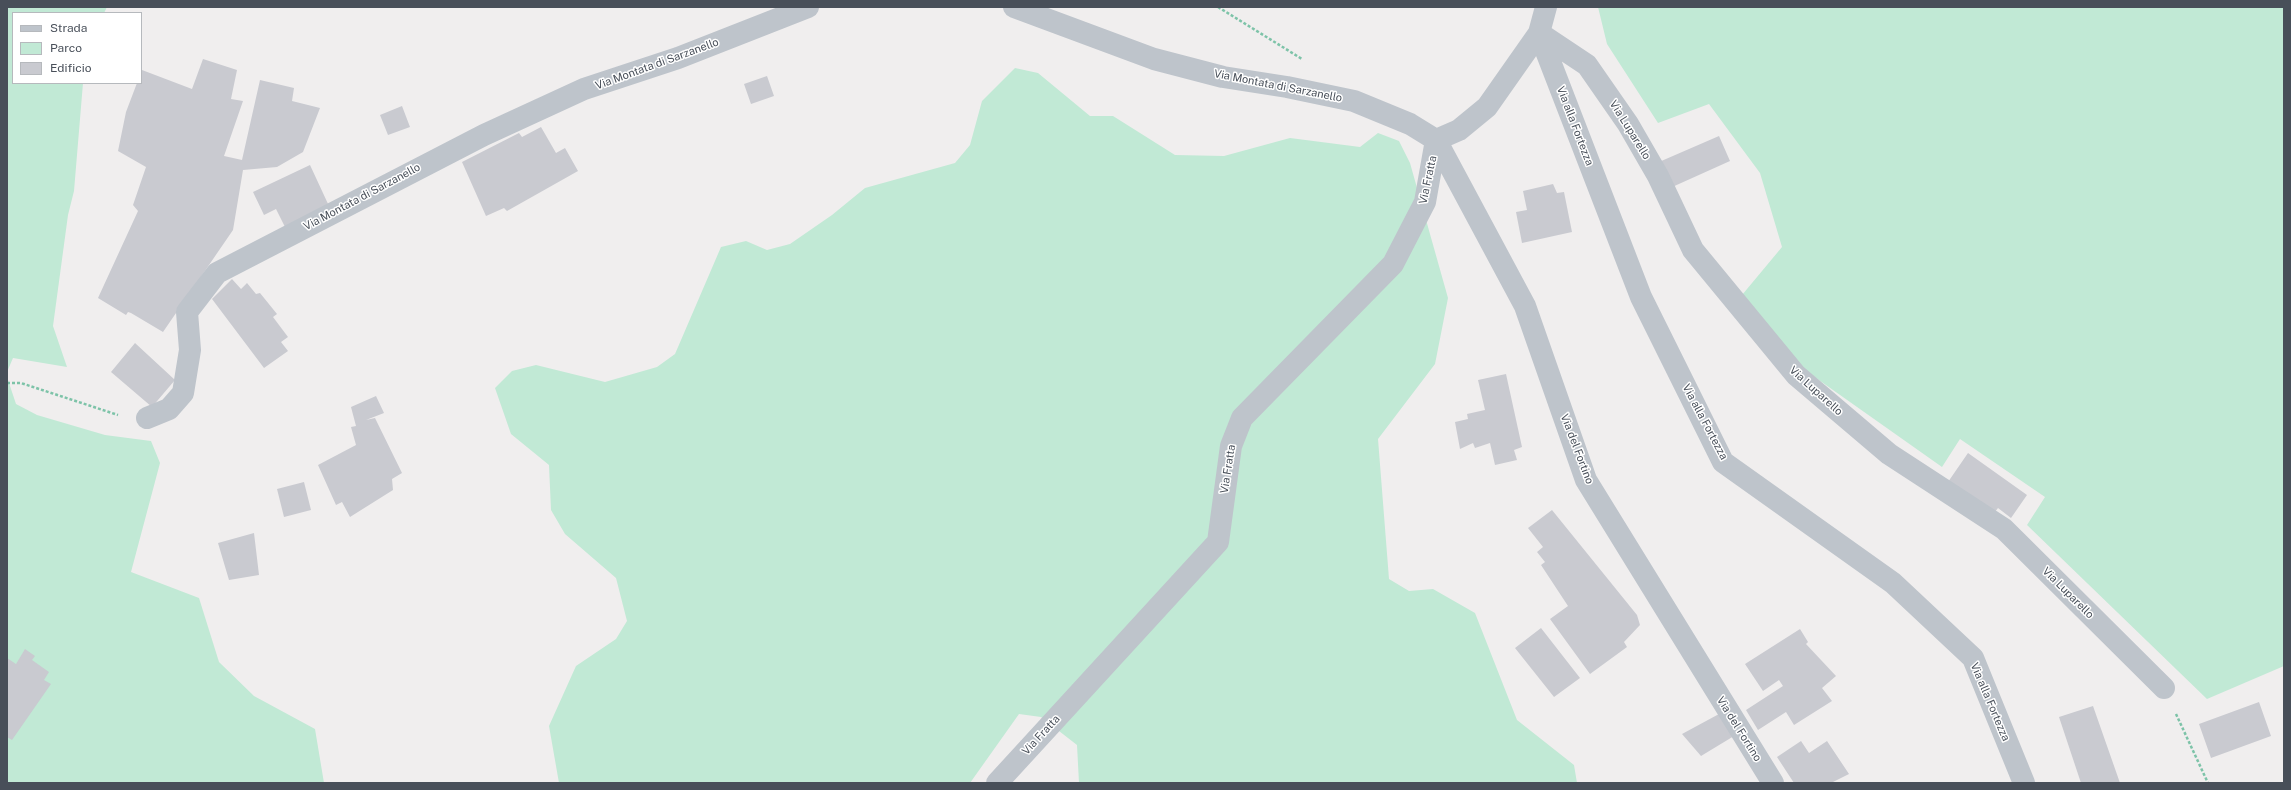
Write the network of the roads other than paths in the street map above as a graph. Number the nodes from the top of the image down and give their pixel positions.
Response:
1 (808, 7) edge
2 (1014, 7) edge
3 (1546, 7) edge
4 (1539, 33) junction
5 (1436, 140) junction
6 (146, 418) road end
7 (2164, 688) road end
8 (997, 783) edge
9 (1773, 783) edge
10 (2024, 783) edge

1 - 6 street, Via Montata di Sarzanello
2 - 5 street, Via Montata di Sarzanello
3 - 4 street
4 - 5 street
4 - 7 street, Via Luparello
4 - 10 street, Via alla Fortezza
5 - 8 street, Via Fratta
5 - 9 street, Via del Fortino

